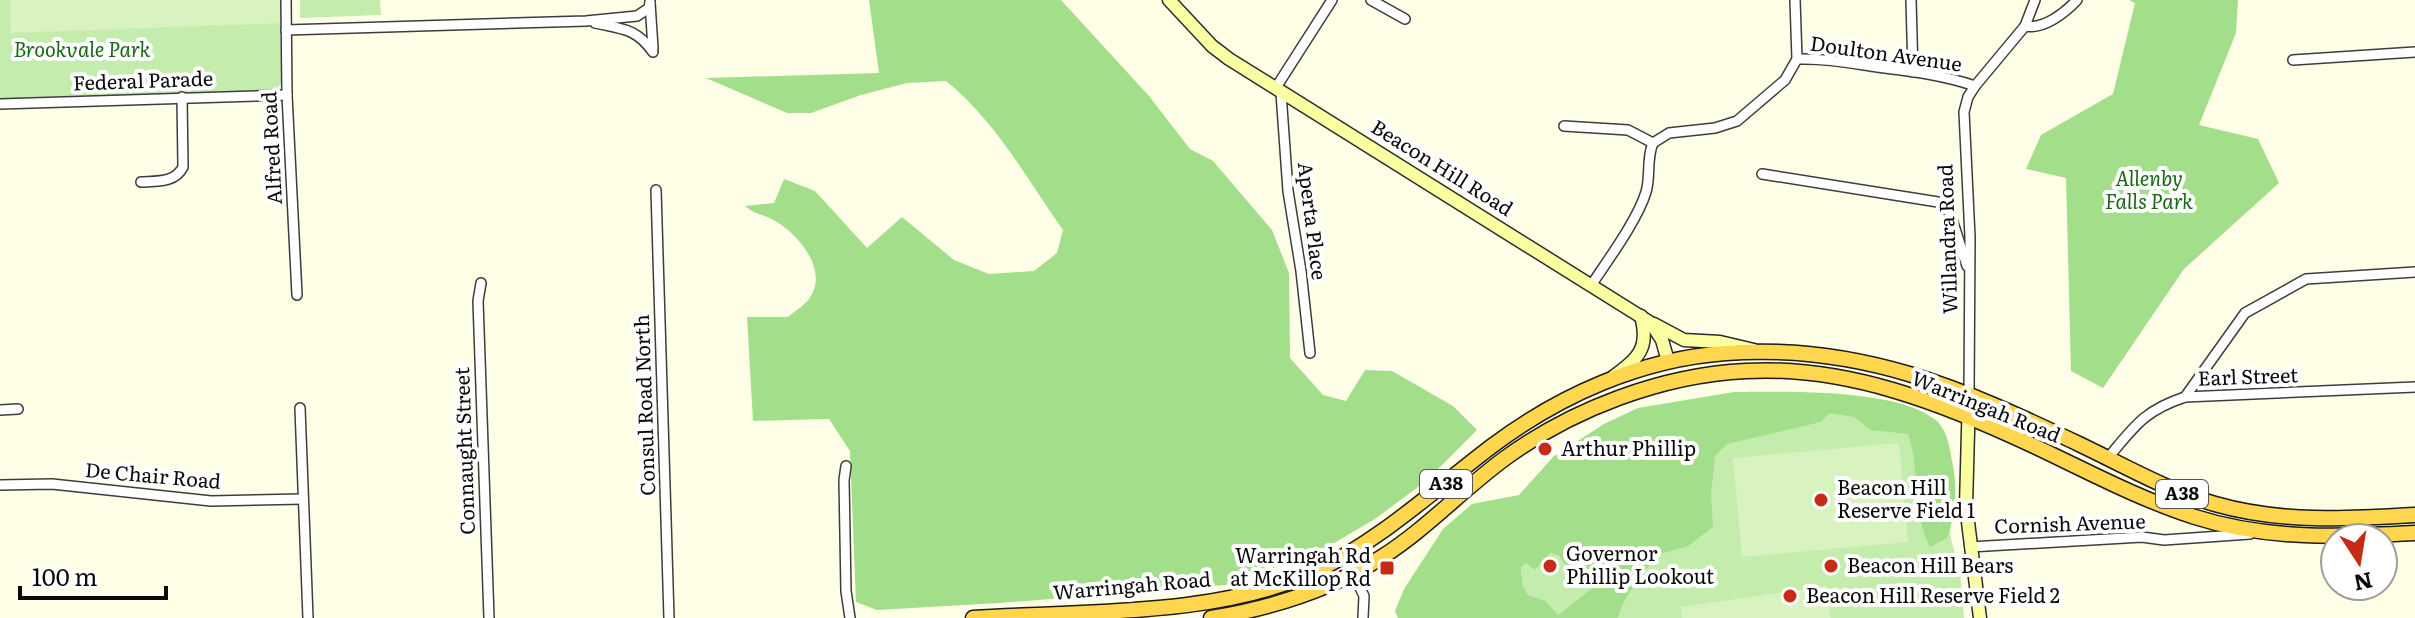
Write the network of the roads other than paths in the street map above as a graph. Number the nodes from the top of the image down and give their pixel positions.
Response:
1 (286, 0) edge
2 (1169, 0) edge
3 (1332, 0) edge
4 (1371, 0) edge
5 (1795, 0) edge
6 (1911, 0) edge
7 (2035, 0) edge
8 (2077, 0) edge
9 (650, 1) edge
10 (1405, 19) dead end
11 (586, 21) junction
12 (2025, 26) junction
13 (286, 30) junction
14 (2415, 52) edge
15 (1797, 59) junction
16 (2293, 60) dead end
17 (1913, 72) junction
18 (1975, 86) junction
19 (1278, 91) junction
20 (287, 95) junction
21 (182, 97) junction
22 (0, 104) edge
23 (1564, 126) dead end
24 (1653, 143) junction
25 (1762, 174) dead end
26 (141, 182) dead end
27 (656, 190) dead end
28 (1969, 269) junction
29 (2415, 272) edge
30 (481, 283) dead end
31 (1592, 284) junction
32 (297, 295) dead end
33 (1646, 319) junction
34 (1757, 351) junction
35 (1310, 353) dead end
36 (1668, 361) junction
37 (1611, 379) junction
38 (1672, 382) junction
39 (2415, 387) edge
40 (1969, 394) junction
41 (2185, 397) junction
42 (300, 408) dead end
43 (18, 409) dead end
44 (0, 410) edge
45 (1969, 418) junction
46 (2107, 459) junction
47 (846, 466) dead end
48 (0, 485) edge
49 (303, 499) junction
50 (2415, 515) edge
51 (2268, 532) junction
52 (2415, 533) edge
53 (1970, 547) junction
54 (1343, 557) junction
55 (1353, 573) junction
56 (308, 618) edge
57 (489, 618) edge
58 (669, 618) edge
59 (850, 618) edge
60 (973, 618) edge
61 (1211, 618) edge
62 (1363, 618) edge
63 (1980, 618) edge

1 - 13 street, Alfred Road
2 - 19 main road, Beacon Hill Road
3 - 19 street
4 - 10 street
5 - 15 street
6 - 17 street
7 - 12 street
8 - 12 street
9 - 11 street
9 - 11 street
11 - 13 street
12 - 18 street, Doulton Avenue
13 - 20 street, Alfred Road
14 - 16 street
15 - 17 street, Doulton Avenue
15 - 24 street
17 - 18 street, Doulton Avenue
18 - 28 street, Willandra Road
19 - 31 main road, Beacon Hill Road
19 - 35 street, Aperta Place
20 - 21 street, Federal Parade
20 - 32 street, Alfred Road
21 - 22 street, Federal Parade
21 - 26 street
23 - 24 street
24 - 31 street
25 - 28 street
27 - 58 street, Consul Road North
28 - 40 street, Willandra Road
29 - 41 street
30 - 57 street, Connaught Street
31 - 33 main road, Beacon Hill Road
33 - 34 main road, Warringah Road
33 - 36 main road
33 - 37 main road
34 - 36 highway, Warringah Road / A38
34 - 40 highway, Warringah Road / A38
36 - 37 highway, Warringah Road / A38
36 - 38 highway
37 - 54 highway, Warringah Road / A38
38 - 45 highway, Warringah Road / A38
38 - 55 highway, Warringah Road / A38
39 - 41 street, Earl Street
40 - 45 main road
40 - 46 highway, Warringah Road / A38
41 - 46 street, Earl Street
42 - 49 street
43 - 44 street
45 - 51 highway, Warringah Road / A38
45 - 53 main road
46 - 50 highway, Warringah Road / A38
47 - 59 street
48 - 49 street, De Chair Road
49 - 56 street
51 - 52 highway, Warringah Road / A38
51 - 53 street, Cornish Avenue
53 - 63 main road
54 - 55 highway
54 - 60 highway, Warringah Road / A38
55 - 61 highway, Warringah Road / A38
55 - 62 street

